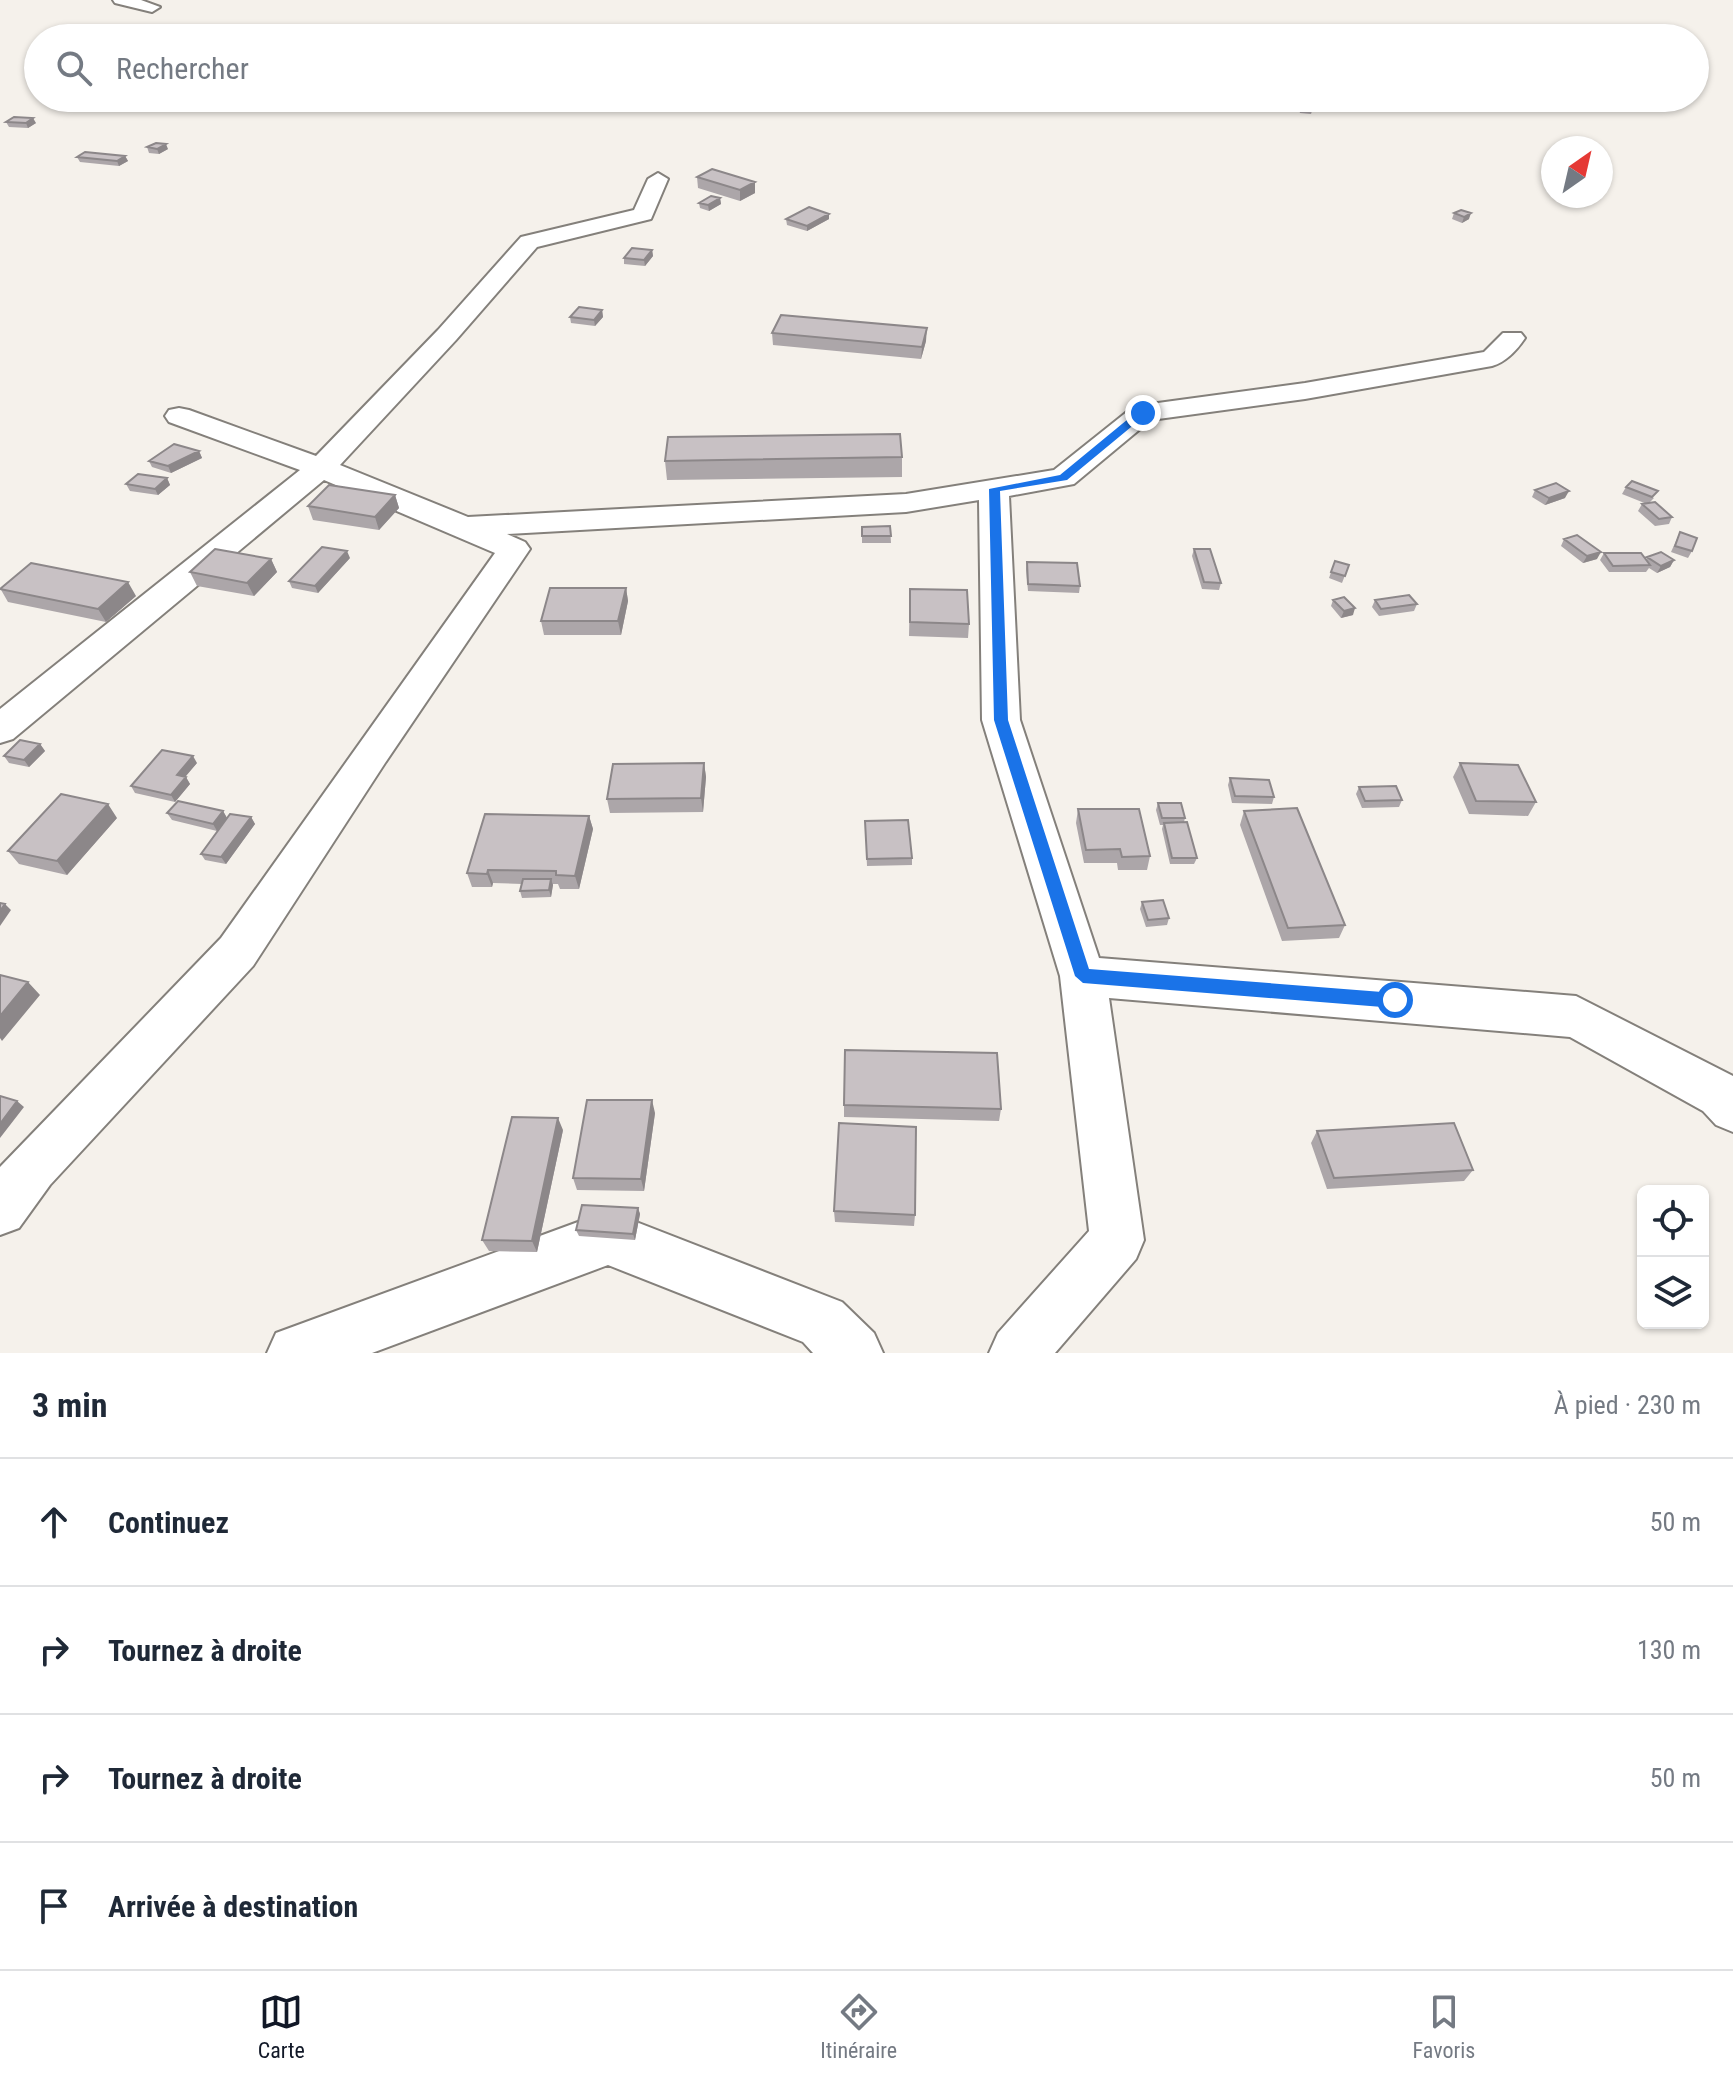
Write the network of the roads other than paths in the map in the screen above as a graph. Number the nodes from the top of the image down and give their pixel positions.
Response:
1 (120, 0) edge
2 (152, 7) dead end
3 (658, 179) dead end
4 (1512, 338) dead end
5 (179, 416) dead end
6 (321, 468) junction
7 (994, 489) junction
8 (464, 527) junction
9 (0, 729) edge
10 (1083, 976) junction
11 (1733, 1108) edge
12 (0, 1209) edge
13 (296, 1353) edge
14 (854, 1353) edge
15 (1018, 1353) edge

1 - 2 street
3 - 6 street
4 - 7 street
5 - 6 street
6 - 8 street
6 - 9 street
7 - 8 street
7 - 10 street
8 - 12 street
10 - 11 street
10 - 15 street
13 - 14 street

